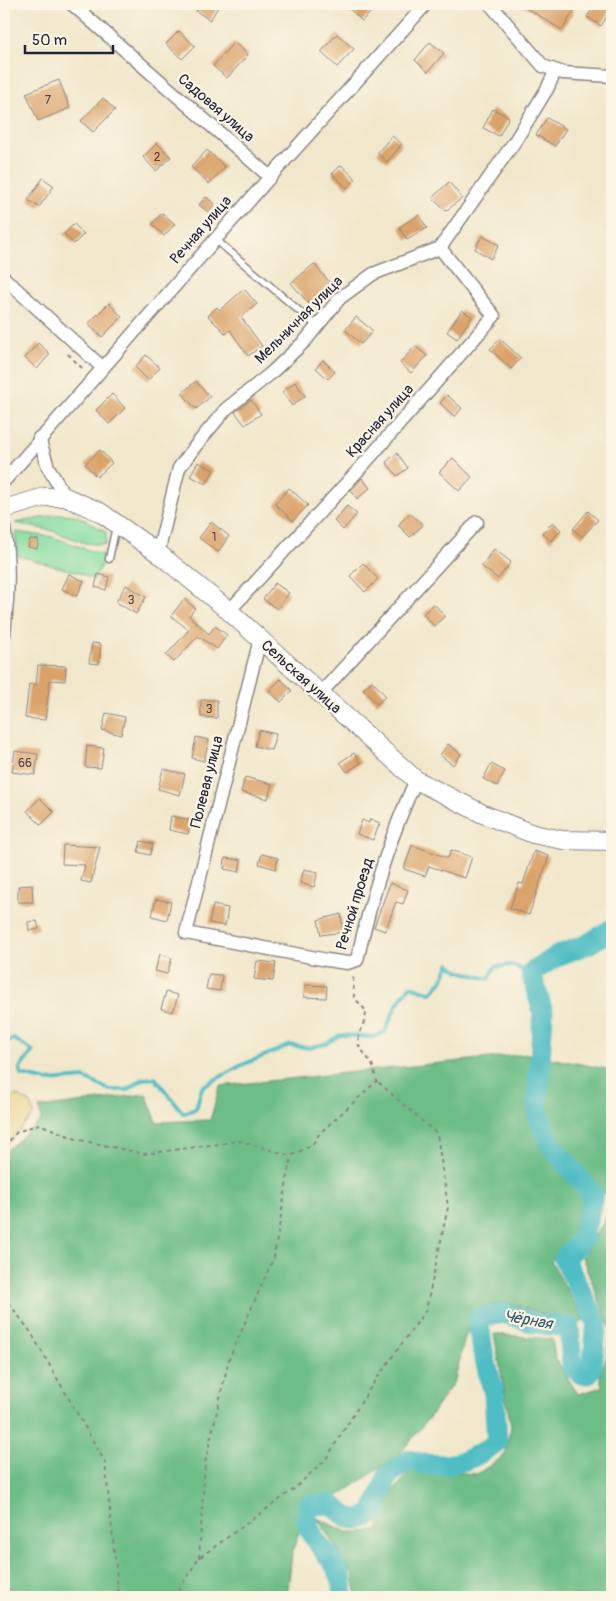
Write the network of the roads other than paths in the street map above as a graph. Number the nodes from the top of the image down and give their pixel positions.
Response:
1 (72, 4) edge
2 (426, 4) edge
3 (490, 4) edge
4 (555, 72) junction
5 (612, 76) edge
6 (270, 177) junction
7 (216, 239) junction
8 (440, 248) junction
9 (4, 278) edge
10 (317, 326) junction
11 (103, 368) junction
12 (40, 438) junction
13 (4, 481) edge
14 (65, 497) junction
15 (4, 509) edge
16 (477, 522) dead end
17 (117, 523) junction
18 (4, 528) edge
19 (158, 553) junction
20 (109, 559) dead end
21 (229, 611) junction
22 (4, 634) edge
23 (260, 639) junction
24 (320, 694) junction
25 (416, 780) junction
26 (612, 841) edge
27 (186, 933) joint

1 - 6 street, Садовая улица
2 - 6 street, Речная улица
3 - 4 street
4 - 5 street
4 - 8 street
6 - 7 street, Речная улица
7 - 10 lane
7 - 11 street, Речная улица
8 - 10 street, Мельничная улица
8 - 21 street, Красная улица
9 - 11 street
10 - 19 street, Мельничная улица
11 - 12 street, Речная улица
12 - 13 street, Речная улица
12 - 14 street
14 - 15 main road
14 - 17 main road, Сельская улица
16 - 24 street
17 - 19 main road, Сельская улица
17 - 20 lane
18 - 22 street
19 - 21 main road, Сельская улица
21 - 23 main road, Сельская улица
23 - 24 main road, Сельская улица
23 - 27 street, Полевая улица
24 - 25 main road, Сельская улица
25 - 26 main road, Сельская улица
25 - 27 street, Речной проезд

